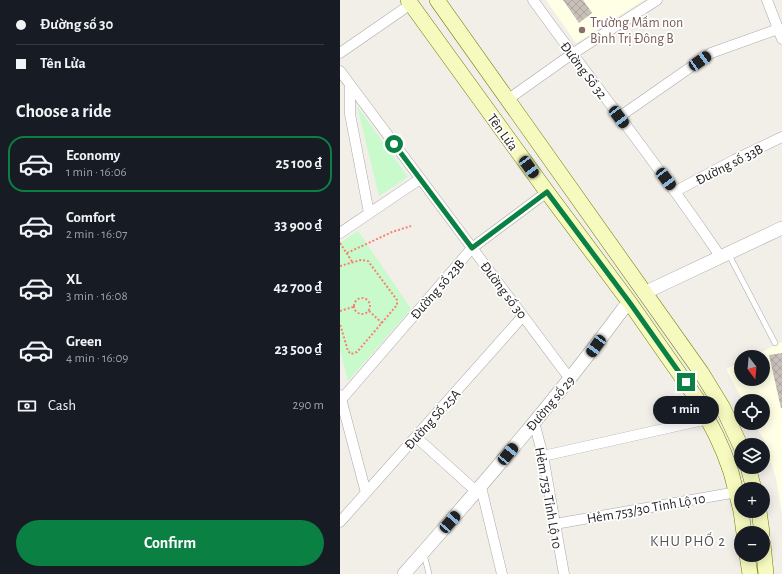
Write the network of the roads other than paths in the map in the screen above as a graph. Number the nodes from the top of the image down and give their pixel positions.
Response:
1 (437, 0) edge
2 (534, 0) edge
3 (657, 0) edge
4 (767, 0) edge
5 (409, 2) edge
6 (778, 28) junction
7 (782, 39) edge
8 (340, 53) edge
9 (572, 54) junction
10 (340, 71) edge
11 (350, 87) junction
12 (507, 100) junction
13 (619, 117) junction
14 (782, 138) edge
15 (420, 179) junction
16 (676, 191) junction
17 (547, 192) junction
18 (369, 213) junction
19 (782, 228) edge
20 (340, 233) edge
21 (472, 248) junction
22 (724, 254) junction
23 (644, 293) junction
24 (630, 303) junction
25 (523, 316) junction
26 (775, 343) dead end
27 (570, 379) junction
28 (341, 397) edge
29 (708, 419) junction
30 (534, 422) junction
31 (416, 437) junction
32 (736, 438) edge
33 (543, 456) junction
34 (734, 483) edge
35 (479, 489) junction
36 (366, 493) junction
37 (734, 493) edge
38 (340, 522) edge
39 (555, 524) junction
40 (424, 552) junction
41 (748, 562) edge
42 (765, 562) edge
43 (404, 574) edge
44 (429, 574) edge
45 (502, 574) edge
46 (564, 574) edge
47 (750, 574) edge
48 (766, 574) edge

1 - 12 main road, Tên Lửa
2 - 9 street, Đường Số 32
3 - 9 street
4 - 6 street
5 - 8 street
5 - 17 main road, Tên Lửa
6 - 7 street
6 - 13 street
9 - 12 street
9 - 13 street, Đường Số 32
10 - 11 street, Đường số 30
11 - 15 street, Đường số 30
11 - 18 street
12 - 23 main road, Tên Lửa
13 - 16 street, Đường Số 32
14 - 16 street, Đường số 33B
15 - 18 street
15 - 21 street, Đường số 30
16 - 22 street, Đường Số 32
17 - 21 street, Đường số 23B
17 - 24 main road, Tên Lửa
18 - 20 street
19 - 22 street
21 - 25 street, Đường số 30
21 - 28 street, Đường số 23B
22 - 23 street
22 - 26 lane
23 - 24 main road
23 - 32 main road, Tên Lửa
24 - 27 street, Đường số 29
24 - 29 main road, Tên Lửa
25 - 27 street, Đường số 30
25 - 31 street, Đường Số 25A
27 - 30 street, Đường số 29
28 - 36 street
29 - 33 street
29 - 34 main road, Tên Lửa
30 - 33 street, Hẻm 753 Tỉnh Lộ 10
30 - 35 street, Đường số 29
31 - 35 street
31 - 36 street, Đường Số 25A
33 - 39 street, Hẻm 753 Tỉnh Lộ 10
35 - 40 street, Đường số 29
35 - 45 street
36 - 38 street, Đường Số 25A
37 - 39 street, Hẻm 753/30 Tỉnh Lộ 10
39 - 46 street, Hẻm 753 Tỉnh Lộ 10
40 - 43 street, Đường số 29
40 - 44 lane
41 - 47 main road
42 - 48 main road

